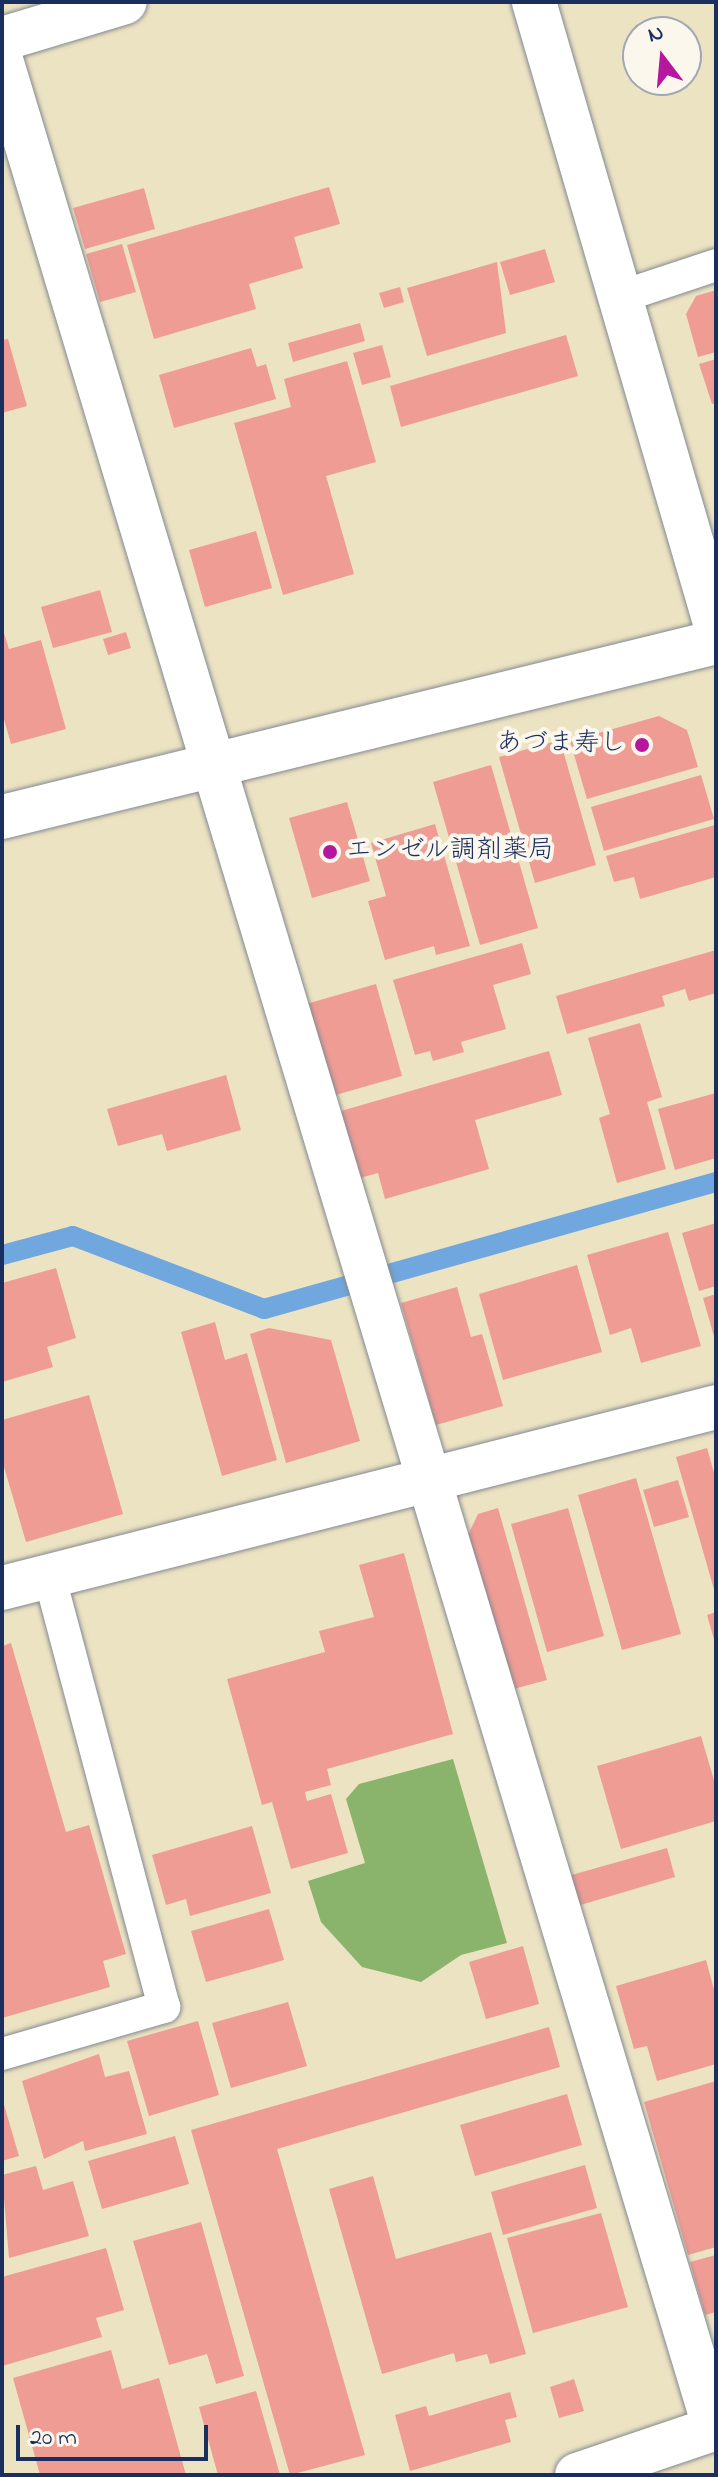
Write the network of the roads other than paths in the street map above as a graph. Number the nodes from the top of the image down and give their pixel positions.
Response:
1 (125, 2) edge
2 (534, 2) edge
3 (2, 39) edge
4 (2, 63) edge
5 (716, 265) edge
6 (620, 297) junction
7 (716, 626) edge
8 (716, 642) edge
9 (213, 768) junction
10 (2, 817) edge
11 (716, 1407) edge
12 (428, 1478) junction
13 (50, 1579) junction
14 (2, 1588) edge
15 (2, 2054) edge
16 (716, 2428) edge
17 (577, 2475) edge

1 - 3 street
2 - 6 street
4 - 9 street
5 - 6 lane
6 - 7 street
8 - 9 street
9 - 10 street
9 - 12 street
11 - 12 street
12 - 13 street
12 - 16 street
13 - 14 street
13 - 15 lane
16 - 17 street

